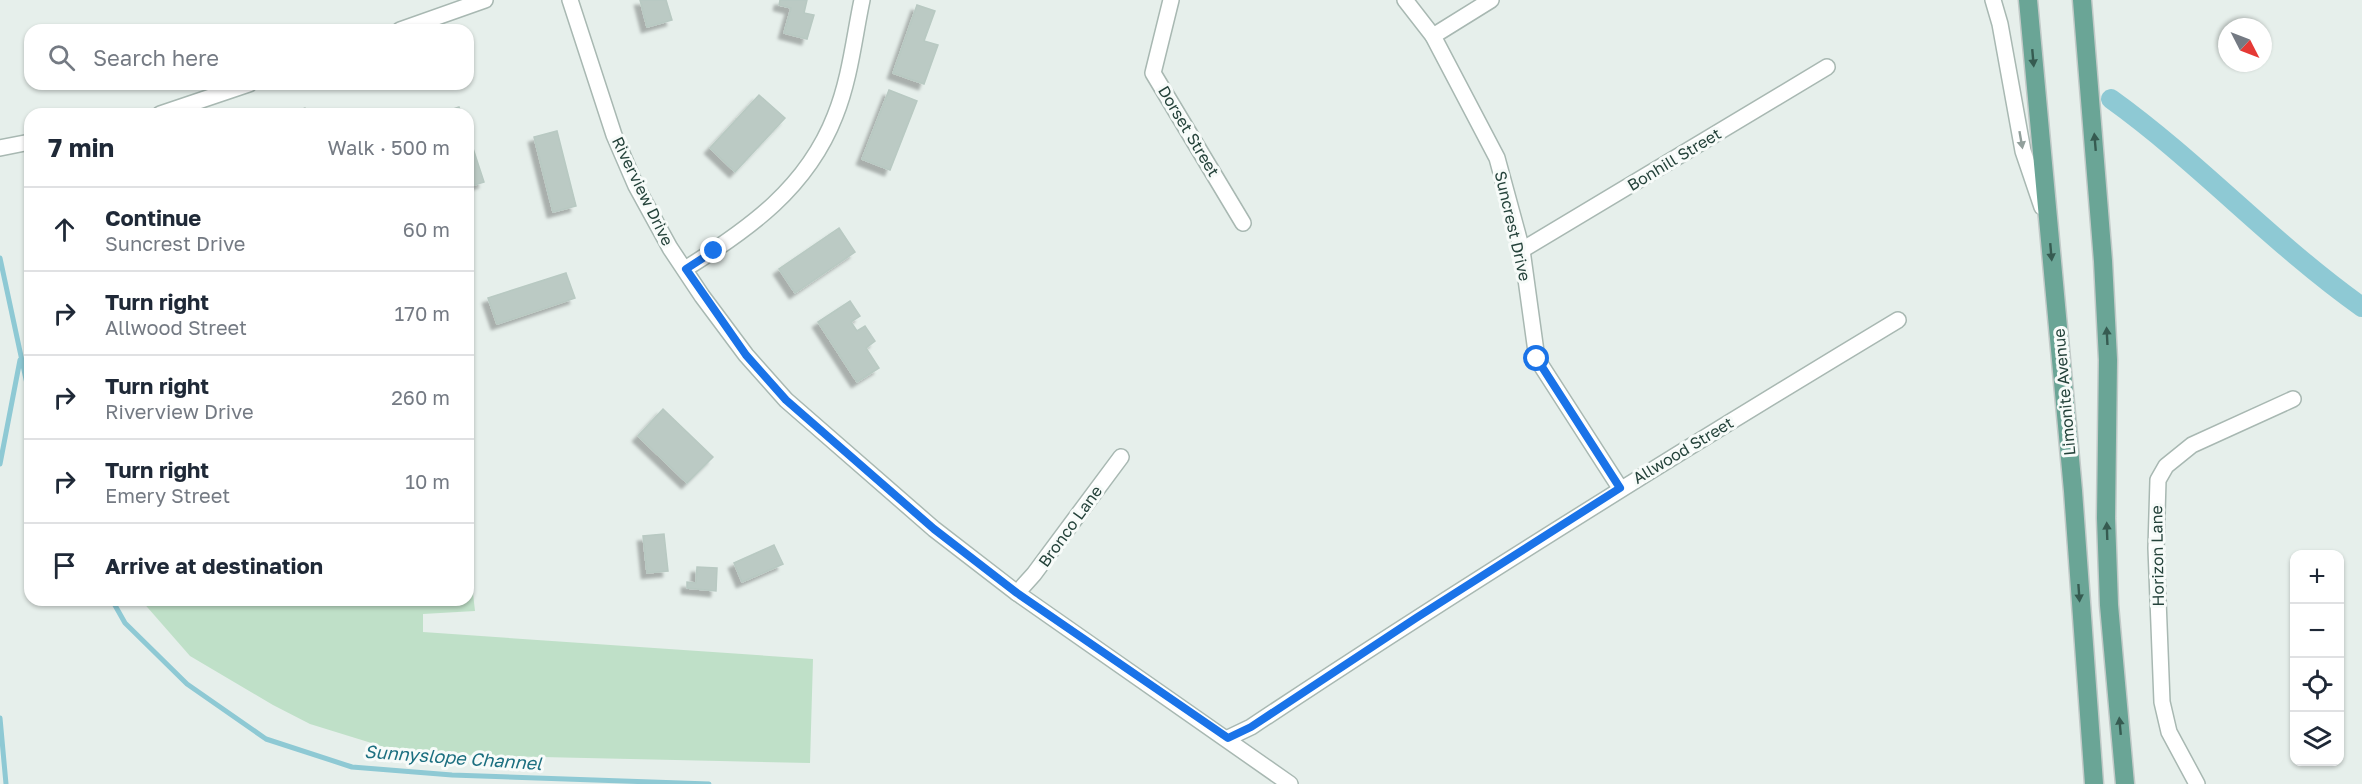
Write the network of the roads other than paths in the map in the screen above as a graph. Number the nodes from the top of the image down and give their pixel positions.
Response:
1 (485, 0) edge
2 (570, 0) edge
3 (862, 0) edge
4 (1171, 0) edge
5 (1405, 0) edge
6 (1491, 0) edge
7 (1993, 0) edge
8 (2028, 0) edge
9 (2082, 0) edge
10 (417, 24) edge
11 (1433, 36) junction
12 (1827, 67) dead end
13 (231, 90) edge
14 (178, 108) edge
15 (24, 143) edge
16 (0, 148) edge
17 (2048, 221) junction
18 (1243, 223) dead end
19 (1522, 250) junction
20 (686, 269) junction
21 (1898, 320) dead end
22 (2293, 399) dead end
23 (1121, 457) dead end
24 (1620, 488) junction
25 (1017, 593) junction
26 (1228, 738) junction
27 (1290, 784) edge
28 (2094, 784) edge
29 (2125, 784) edge
30 (2197, 784) edge

1 - 10 street
2 - 20 street, Riverview Drive
3 - 20 street
4 - 18 street, Dorset Street
5 - 11 street, Suncrest Drive
6 - 11 street
7 -> 17 street
8 -> 17 main road, Limonite Avenue
29 -> 9 main road
11 - 19 street, Suncrest Drive
12 - 19 street, Bonhill Street
13 - 14 street
15 - 16 street
17 -> 28 main road, Limonite Avenue
19 - 24 street, Suncrest Drive
20 - 25 street, Riverview Drive
21 - 24 street, Allwood Street
22 - 30 street, Horizon Lane
23 - 25 street, Bronco Lane
24 - 26 street, Allwood Street
25 - 26 street, Riverview Drive
26 - 27 street, Riverview Drive

